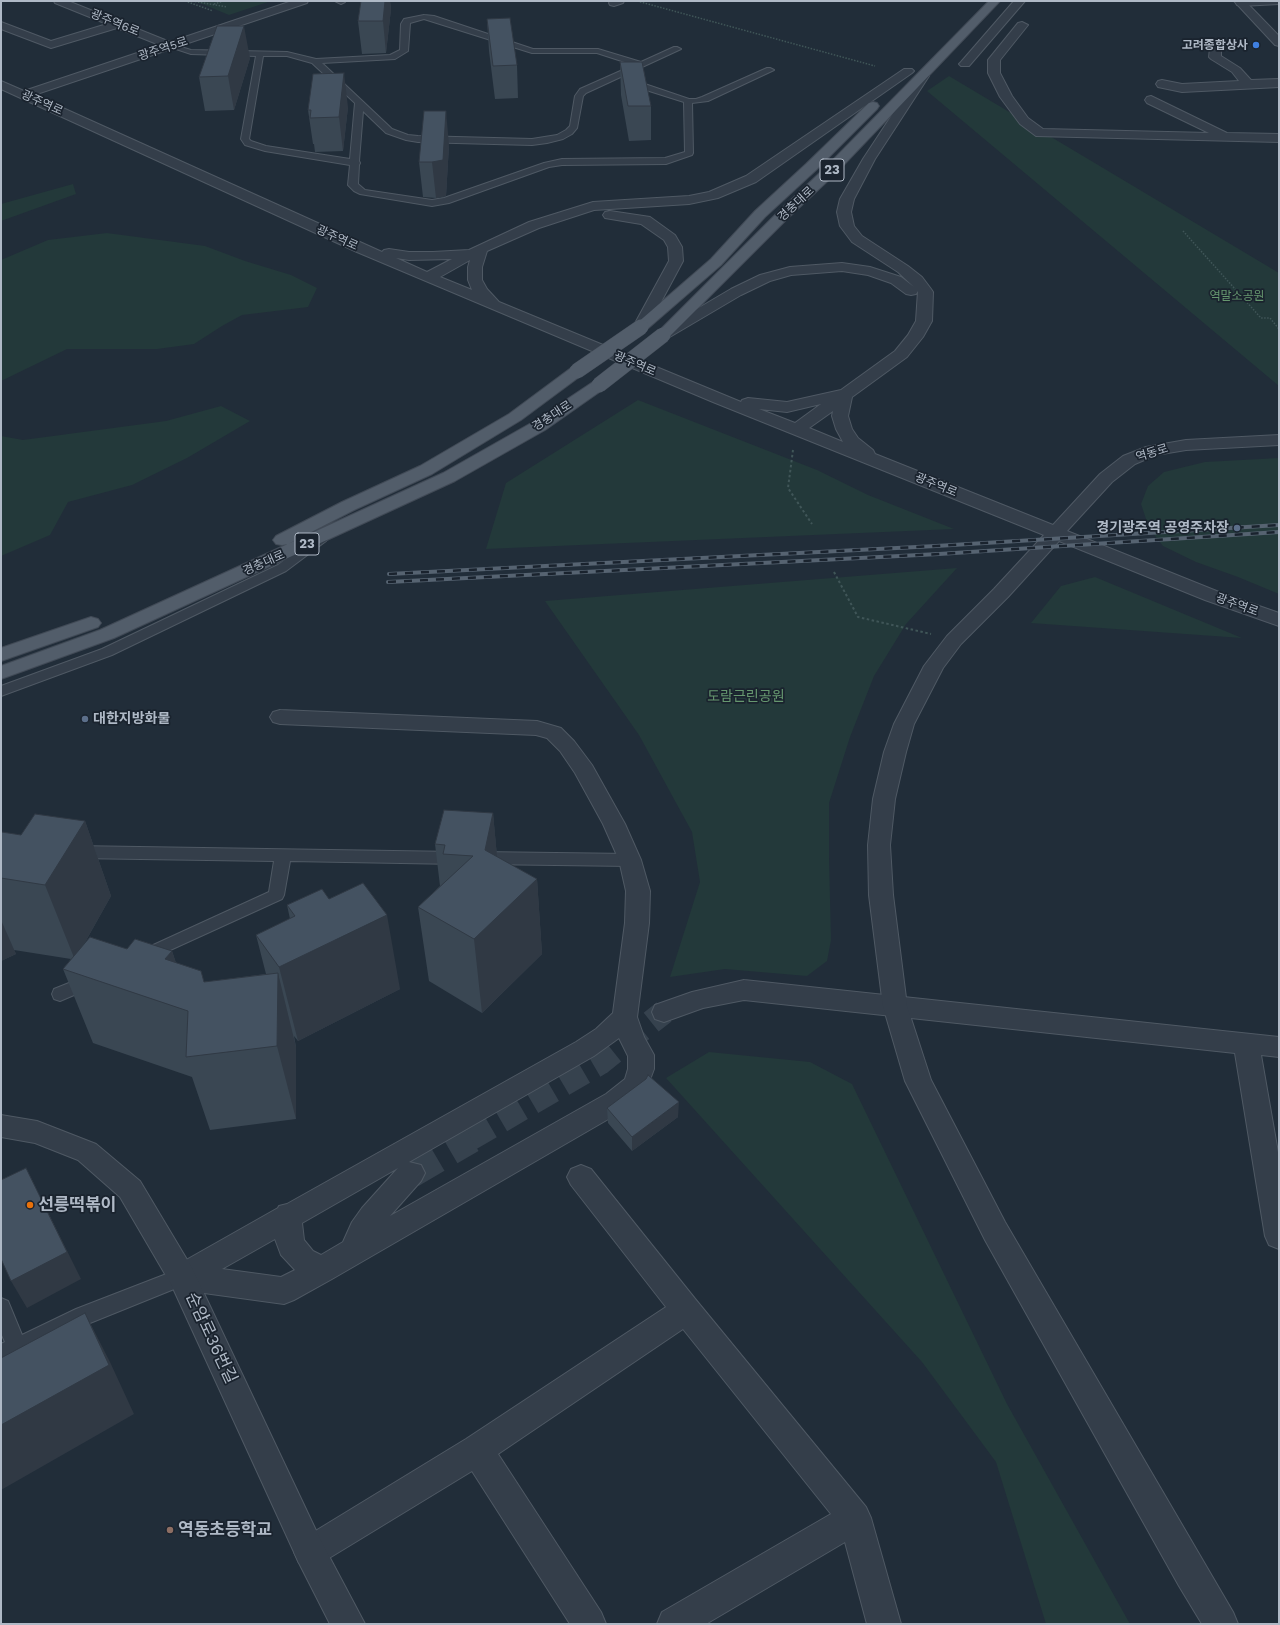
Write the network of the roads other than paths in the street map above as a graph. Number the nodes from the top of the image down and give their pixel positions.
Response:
1 (59, 1) edge
2 (303, 1) edge
3 (979, 1) edge
4 (995, 1) edge
5 (1020, 1) edge
6 (1279, 1) edge
7 (1240, 2) edge
8 (118, 24) junction
9 (1, 25) edge
10 (1022, 25) dead end
11 (941, 39) dead end
12 (1279, 43) edge
13 (1193, 45) dead end
14 (171, 46) junction
15 (677, 49) dead end
16 (260, 53) junction
17 (919, 60) dead end
18 (315, 62) junction
19 (965, 64) dead end
20 (641, 65) junction
21 (770, 70) dead end
22 (908, 71) junction
23 (923, 76) junction
24 (613, 77) junction
25 (1279, 83) edge
26 (1162, 84) dead end
27 (1248, 84) junction
28 (1, 85) edge
29 (23, 95) junction
30 (1151, 100) dead end
31 (688, 101) junction
32 (359, 103) junction
33 (1227, 138) junction
34 (1279, 138) edge
35 (356, 163) junction
36 (561, 216) junction
37 (362, 249) junction
38 (481, 249) junction
39 (428, 277) junction
40 (924, 304) junction
41 (494, 305) junction
42 (641, 327) junction
43 (663, 335) junction
44 (846, 394) junction
45 (719, 399) junction
46 (796, 430) junction
47 (1279, 440) edge
48 (877, 461) junction
49 (1055, 534) junction
50 (323, 536) junction
51 (1279, 620) edge
52 (1, 655) edge
53 (1, 673) edge
54 (1, 691) edge
55 (280, 717) dead end
56 (57, 851) edge
57 (283, 856) junction
58 (630, 860) junction
59 (132, 961) edge
60 (103, 974) edge
61 (60, 994) dead end
62 (895, 1006) junction
63 (664, 1012) tunnel mouth
64 (625, 1017) junction
65 (1246, 1043) junction
66 (1279, 1047) edge
67 (1, 1126) edge
68 (581, 1177) dead end
69 (328, 1193) junction
70 (289, 1215) junction
71 (1279, 1236) edge
72 (354, 1251) junction
73 (322, 1270) junction
74 (182, 1277) junction
75 (1, 1307) edge
76 (686, 1310) junction
77 (9, 1350) edge
78 (477, 1450) junction
79 (855, 1518) junction
80 (310, 1552) junction
81 (348, 1624) edge
82 (589, 1624) edge
83 (674, 1624) edge
84 (884, 1624) edge
85 (1221, 1624) edge

1 - 8 street, 광주역6로
2 - 14 street, 광주역5로
3 - 11 main road
4 - 23 main road, 경충대로 / 23
5 - 19 street
6 - 7 street
7 - 12 street
8 - 9 street
8 - 14 street, 광주역6로
10 - 33 street
13 - 27 street
14 - 16 lane
14 - 29 street, 광주역5로
15 - 20 lane
16 - 18 lane
16 - 35 lane
17 - 22 main road, 경충대로 / 23
18 - 20 lane
18 - 32 lane
20 - 24 lane
21 - 31 lane
22 - 36 street
22 - 42 main road, 경충대로 / 23
23 - 40 street
23 - 43 main road, 경충대로 / 23
24 - 31 lane
24 - 32 lane
25 - 27 street
26 - 27 street
28 - 29 street, 광주역로
29 - 37 street, 광주역로
30 - 33 street
31 - 35 lane
32 - 35 lane
33 - 34 street
36 - 38 street
36 - 42 street
37 - 38 street
37 - 39 street, 광주역로
38 - 39 street
38 - 41 street
39 - 41 street, 광주역로
40 - 43 street
40 - 44 street
41 - 45 street, 광주역로
42 - 52 main road, 경충대로 / 23, bridge
43 - 50 main road, 경충대로 / 23, bridge
44 - 45 street
44 - 46 street
44 - 48 street
45 - 46 street, 광주역로
46 - 48 street, 광주역로
47 - 49 street, 역동로
48 - 49 street, 광주역로
49 - 51 street, 광주역로
49 - 62 street, 역동로
50 - 53 main road, 경충대로 / 23
50 - 54 lane
55 - 58 street
56 - 57 lane
57 - 58 lane
57 - 59 lane
58 - 64 street
60 - 61 lane
62 - 63 street
62 - 65 street
62 - 85 street, 역동로
64 - 69 street
64 - 72 street
65 - 66 street
65 - 71 street
67 - 74 street, 순암로36번길
68 - 76 street
69 - 70 street
69 - 72 street
70 - 73 street
70 - 74 street
72 - 73 street
73 - 74 street
74 - 77 lane
74 - 80 street, 순암로36번길
75 - 77 lane
76 - 78 street
76 - 79 street
78 - 80 street
78 - 82 street
79 - 83 street
79 - 84 street
80 - 81 street, 순암로36번길

